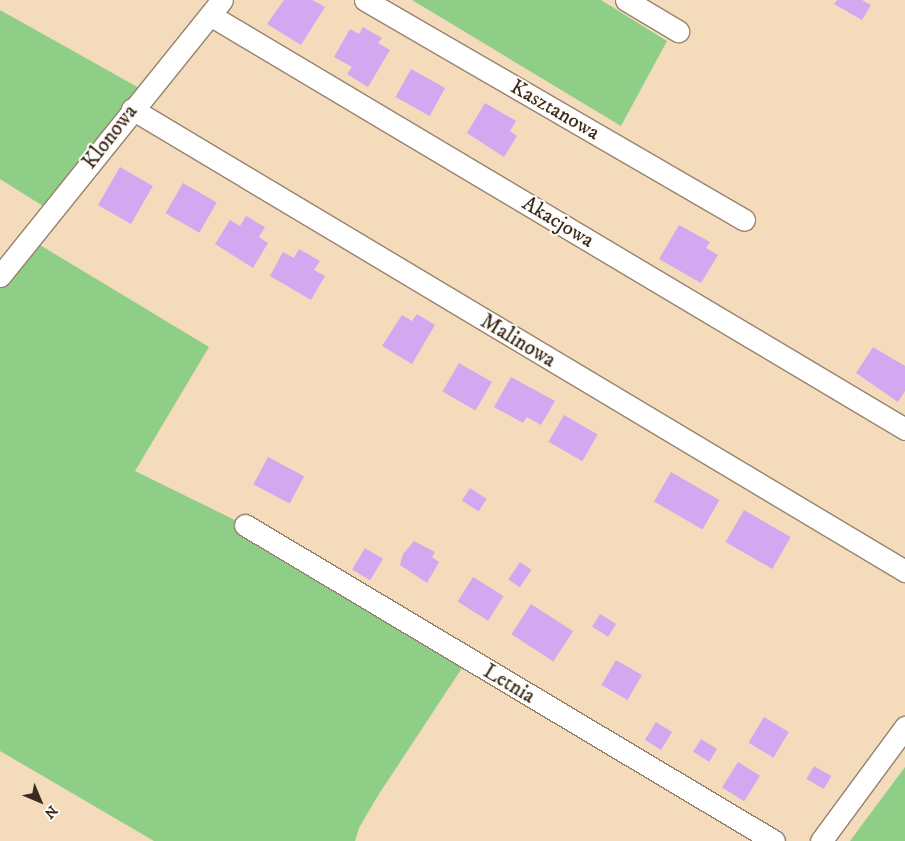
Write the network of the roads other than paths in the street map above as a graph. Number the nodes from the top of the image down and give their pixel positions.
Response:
1 (365, 0) edge
2 (626, 0) edge
3 (216, 7) edge
4 (678, 31) dead end
5 (132, 108) junction
6 (744, 220) dead end
7 (0, 276) edge
8 (905, 429) edge
9 (245, 525) dead end
10 (905, 571) edge
11 (905, 727) edge
12 (774, 841) edge
13 (821, 841) edge

1 - 6 street, Kasztanowa
2 - 4 street
3 - 5 street, Klonowa
3 - 8 street, Akacjowa
5 - 7 street, Klonowa
5 - 10 street, Malinowa
9 - 12 street, Letnia
11 - 13 street

